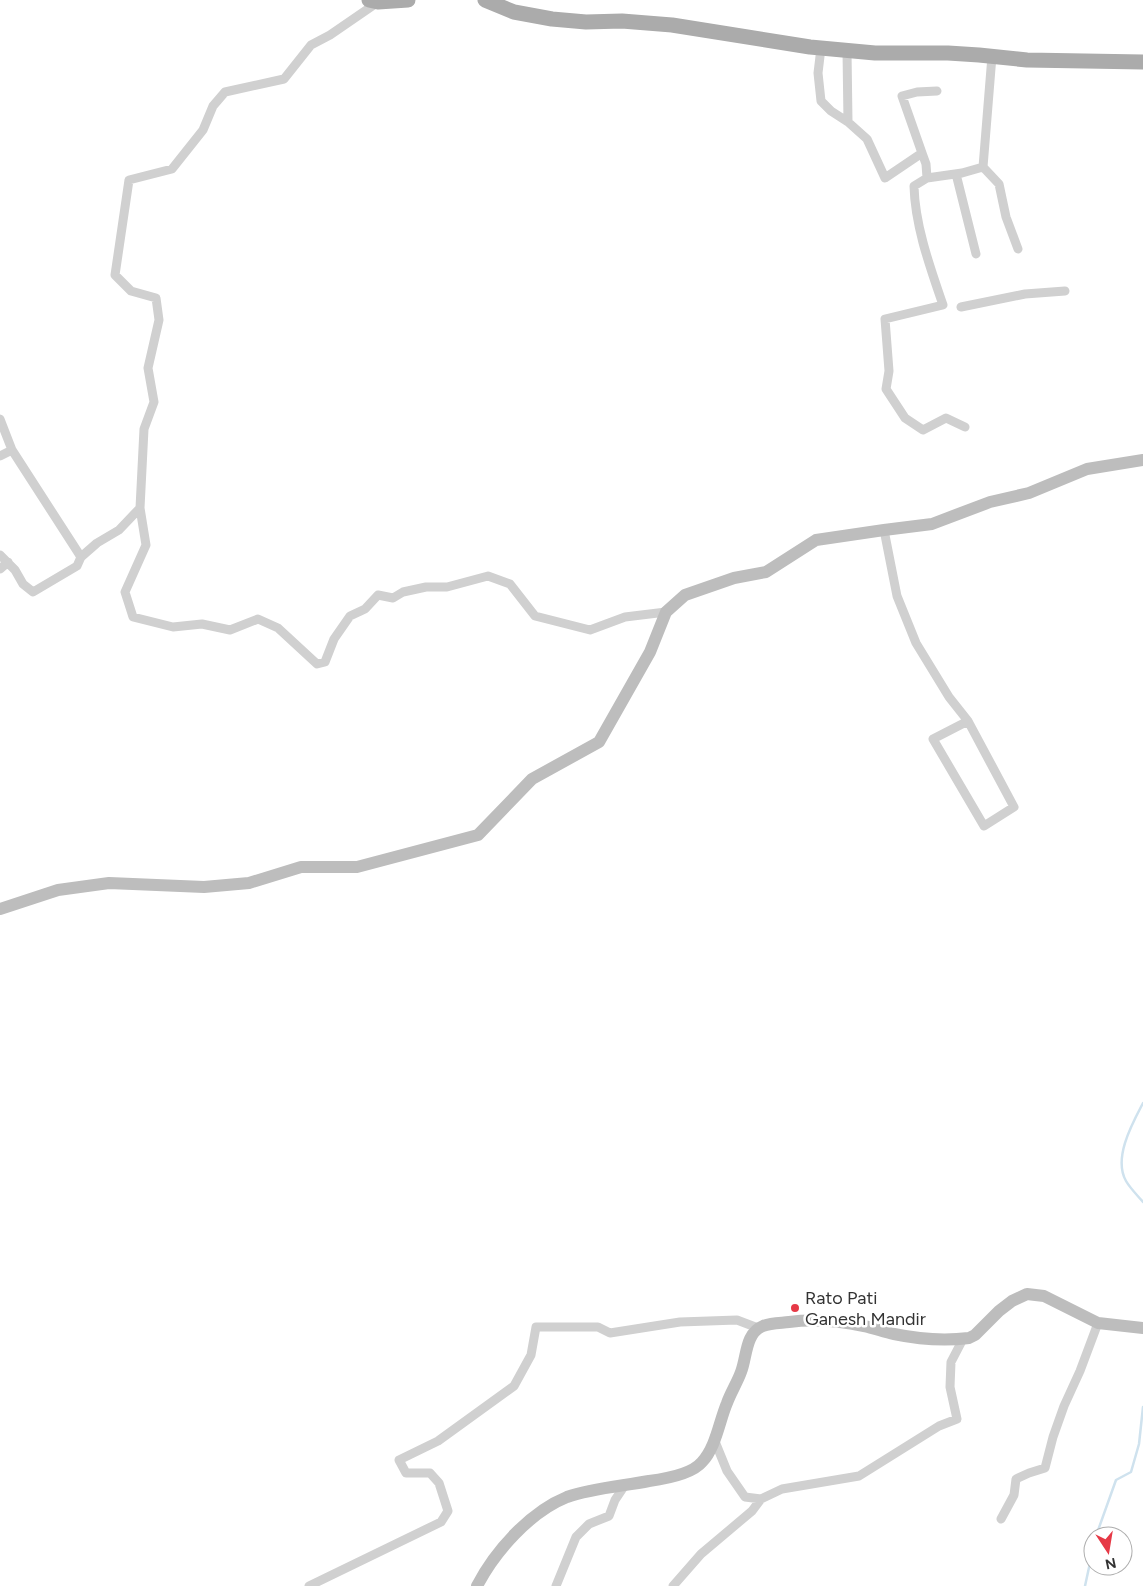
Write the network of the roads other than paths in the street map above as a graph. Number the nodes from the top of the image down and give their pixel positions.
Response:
1 (408, 0) edge
2 (485, 0) edge
3 (374, 1) edge
4 (821, 48) junction
5 (847, 51) junction
6 (992, 56) junction
7 (1143, 62) edge
8 (937, 91) dead end
9 (848, 122) junction
10 (922, 153) junction
11 (983, 167) junction
12 (956, 174) junction
13 (927, 178) junction
14 (1018, 249) dead end
15 (976, 254) dead end
16 (1066, 291) dead end
17 (962, 307) dead end
18 (0, 419) edge
19 (964, 427) dead end
20 (12, 450) junction
21 (0, 456) edge
22 (1143, 460) edge
23 (140, 508) junction
24 (884, 530) junction
25 (0, 555) edge
26 (81, 557) junction
27 (8, 562) junction
28 (0, 569) edge
29 (666, 612) junction
30 (968, 721) junction
31 (0, 909) edge
32 (1098, 1324) junction
33 (758, 1328) junction
34 (1143, 1328) edge
35 (963, 1339) junction
36 (714, 1439) junction
37 (625, 1485) junction
38 (761, 1499) junction
39 (1000, 1519) dead end
40 (309, 1586) edge
41 (477, 1586) edge
42 (556, 1586) edge
43 (674, 1586) edge

1 - 3 main road
2 - 4 main road
3 - 23 street
4 - 5 main road
4 - 9 street
5 - 6 main road
5 - 9 street
6 - 7 main road
6 - 11 street
8 - 10 street
9 - 10 street
10 - 13 street
11 - 12 street
11 - 14 street
12 - 13 street
12 - 15 street
13 - 19 street
16 - 17 street
18 - 20 street
20 - 21 street
20 - 26 street
22 - 24 main road
23 - 26 street
23 - 29 street
24 - 29 main road
24 - 30 street
25 - 27 street
26 - 27 street
27 - 28 street
29 - 31 main road
30 - 30 street
32 - 34 main road
32 - 35 main road
32 - 39 street
33 - 35 main road
33 - 36 main road
33 - 40 street
35 - 38 street
36 - 37 main road
36 - 38 street
37 - 41 main road
37 - 42 street
38 - 43 street

